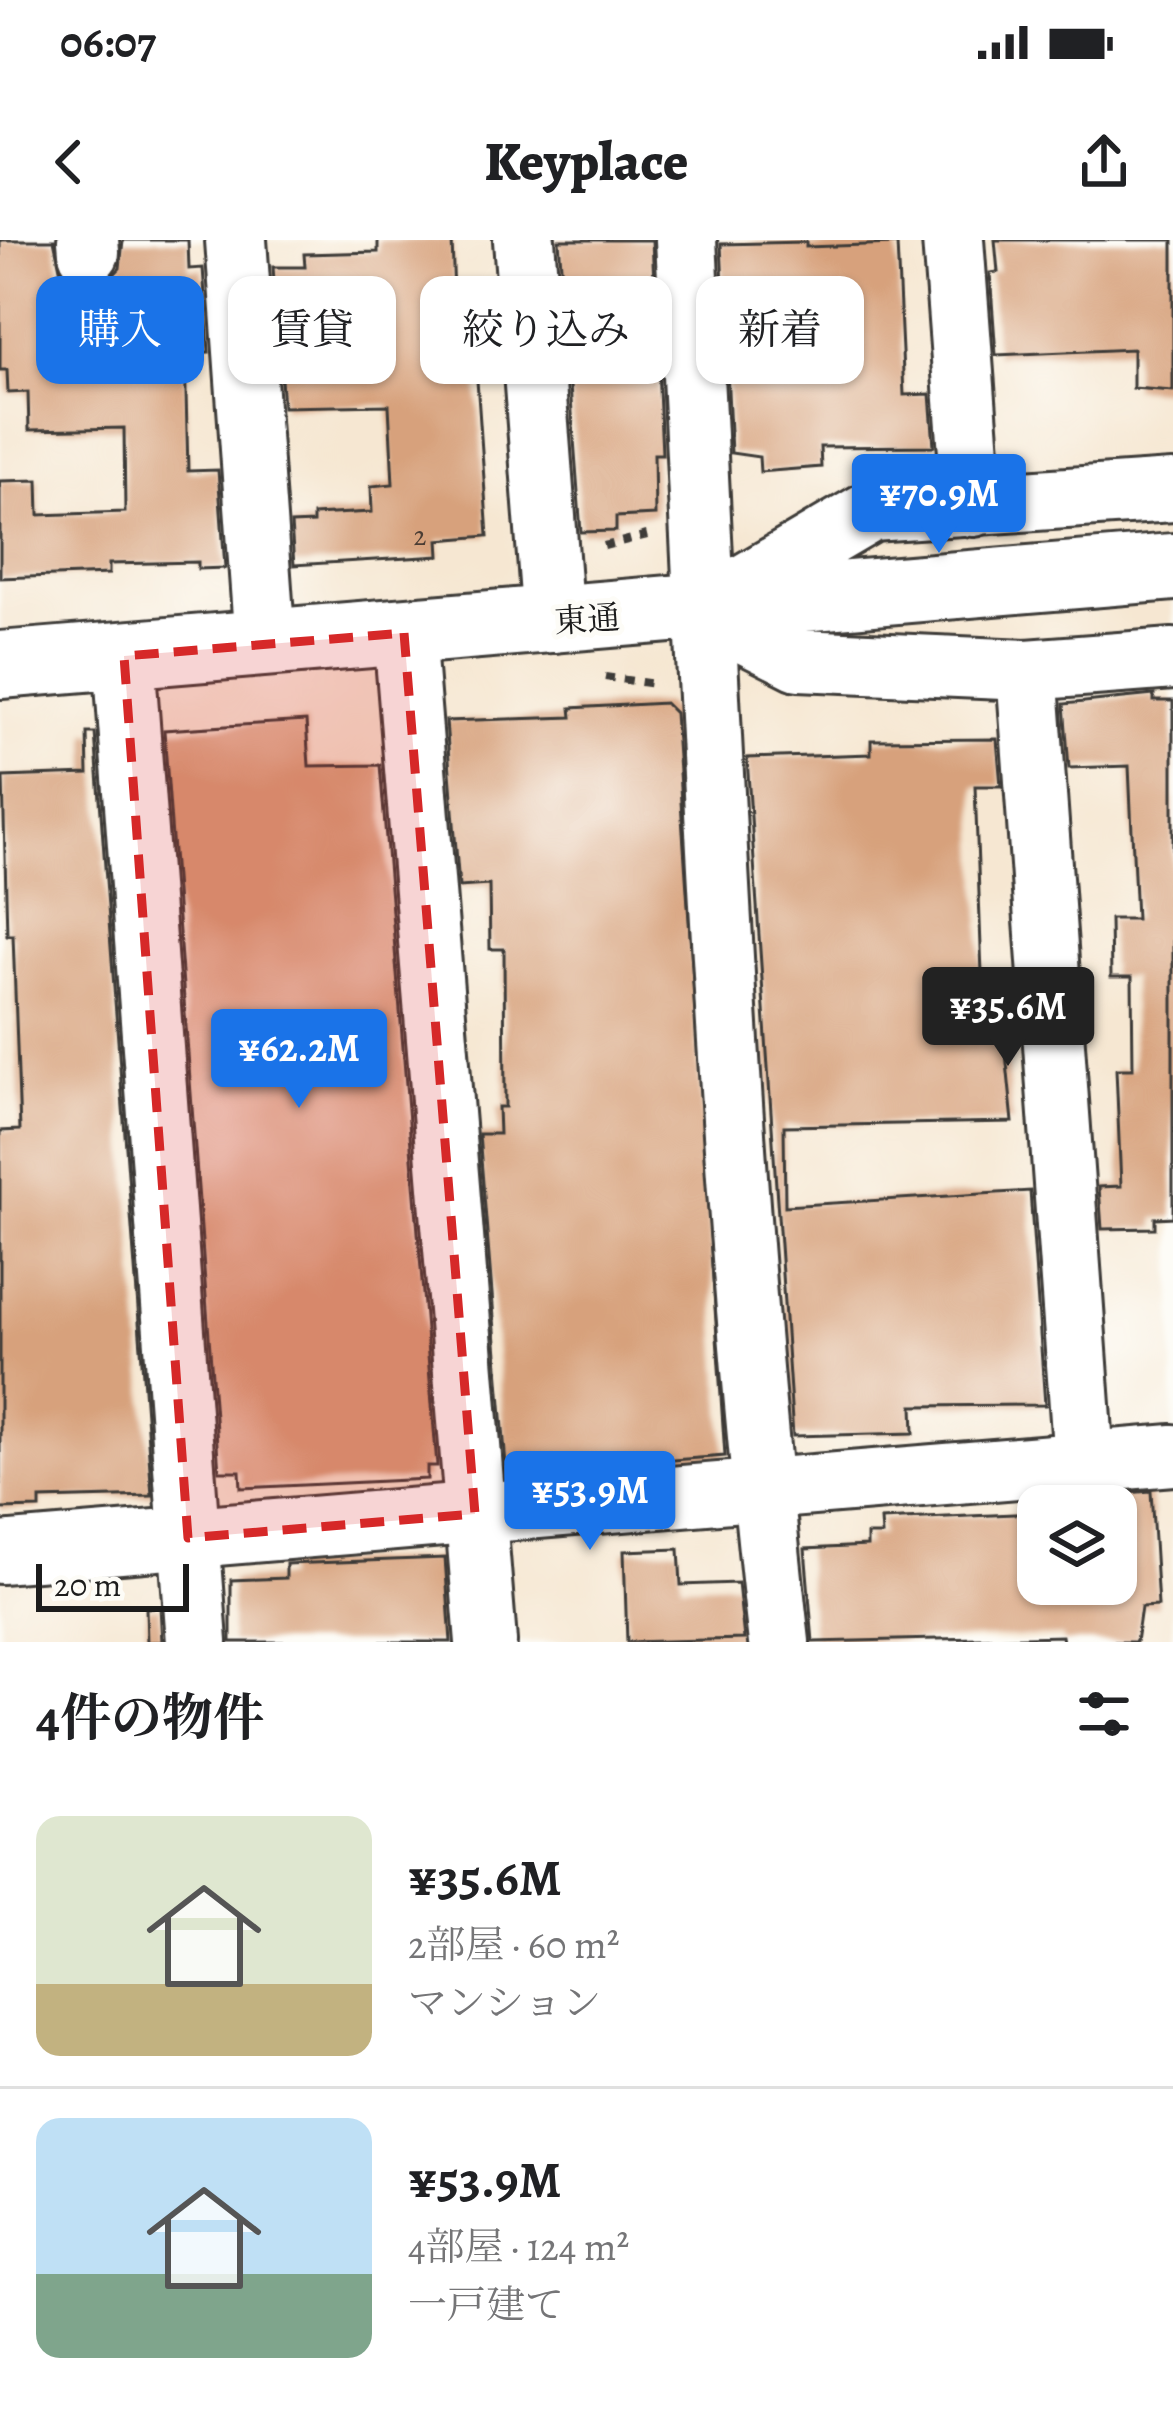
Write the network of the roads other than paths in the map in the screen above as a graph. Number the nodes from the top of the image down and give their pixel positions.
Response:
1 (236, 240) edge
2 (524, 240) edge
3 (686, 240) edge
4 (953, 240) edge
5 (1173, 491) edge
6 (974, 506) junction
7 (1173, 567) edge
8 (702, 610) junction
9 (553, 622) junction
10 (404, 633) junction
11 (265, 644) junction
12 (124, 656) junction
13 (1173, 659) edge
14 (0, 665) edge
15 (1027, 670) junction
16 (1173, 1455) edge
17 (1084, 1461) junction
18 (762, 1490) junction
19 (476, 1514) junction
20 (188, 1538) junction
21 (0, 1553) edge
22 (197, 1642) edge
23 (486, 1642) edge
24 (779, 1642) edge

1 - 11 street
2 - 9 street
3 - 8 street
4 - 6 street
5 - 6 street
6 - 8 street
7 - 8 street, 東通
8 - 9 street, 東通
8 - 15 street
8 - 18 street
9 - 10 street, 東通
10 - 11 street, 東通
10 - 19 street
11 - 12 street, 東通
12 - 14 street, 東通
12 - 20 street
13 - 15 street
15 - 17 street
16 - 17 street
17 - 18 street
18 - 19 street
18 - 24 street
19 - 20 street
19 - 23 street
20 - 21 street
20 - 22 street

